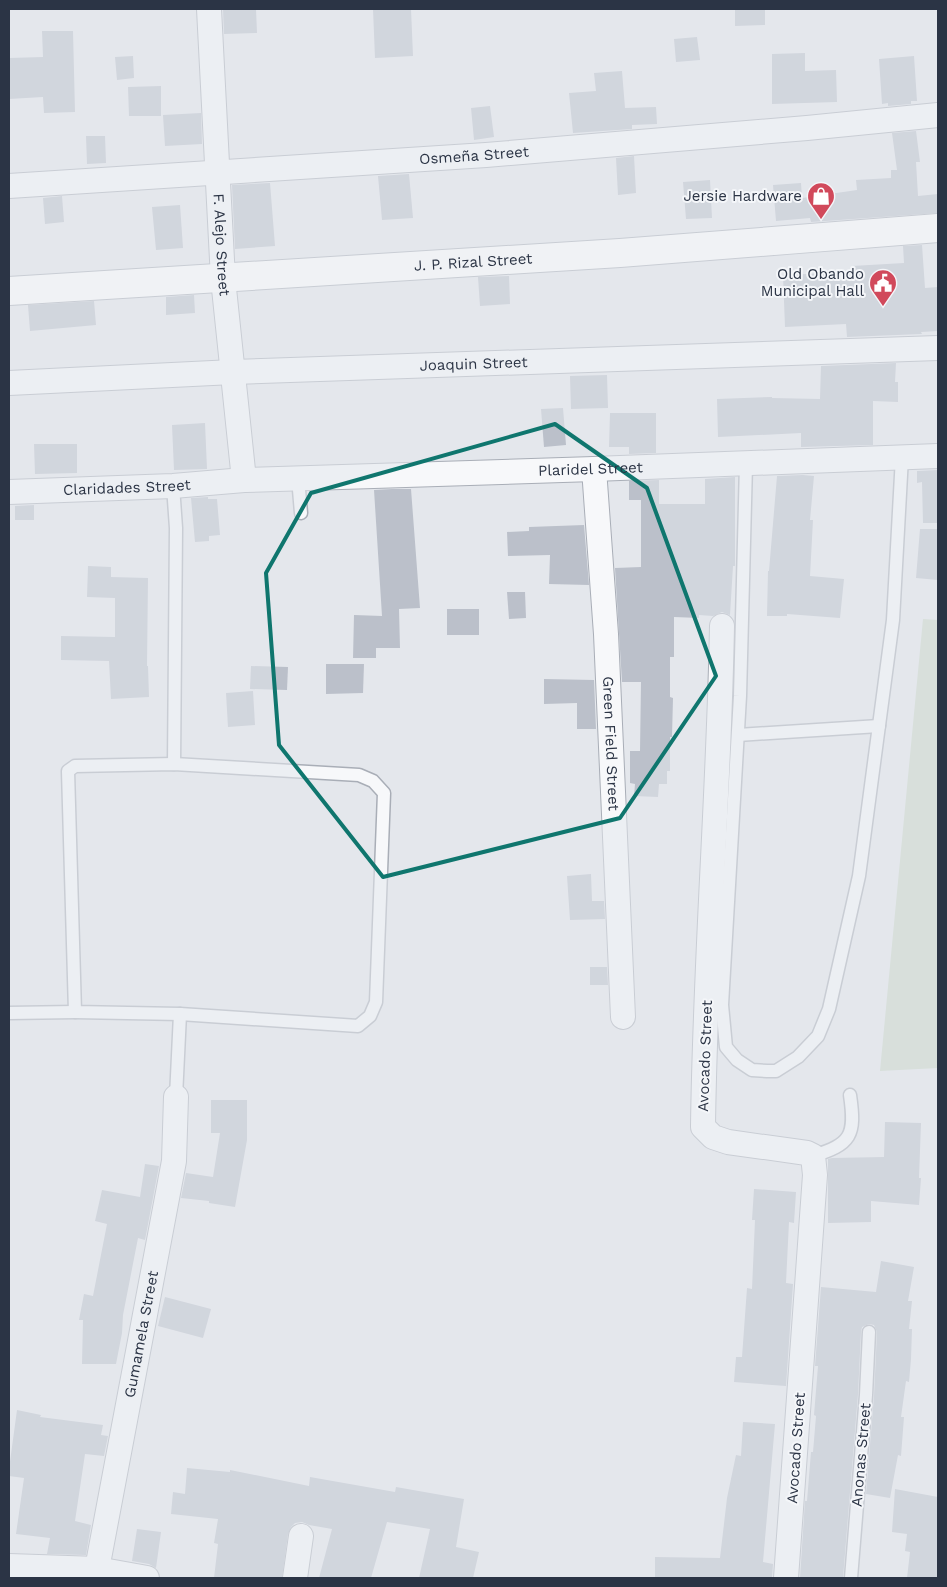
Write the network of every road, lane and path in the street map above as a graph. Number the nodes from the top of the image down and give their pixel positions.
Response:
1 (209, 9) edge
2 (938, 115) edge
3 (218, 172) junction
4 (9, 186) edge
5 (938, 228) edge
6 (223, 279) junction
7 (9, 291) edge
8 (938, 348) edge
9 (233, 372) junction
10 (9, 383) edge
11 (938, 456) edge
12 (902, 457) junction
13 (746, 464) junction
14 (594, 469) junction
15 (298, 478) junction
16 (244, 480) junction
17 (173, 486) junction
18 (9, 492) edge
19 (301, 513) dead end
20 (722, 626) dead end
21 (879, 726) junction
22 (738, 735) junction
23 (174, 764) junction
24 (75, 1012) junction
25 (9, 1013) edge
26 (180, 1014) junction
27 (623, 1017) dead end
28 (850, 1095) dead end
29 (176, 1098) joint
30 (813, 1156) junction
31 (869, 1332) dead end
32 (301, 1536) dead end
33 (9, 1566) edge
34 (97, 1569) junction
35 (147, 1578) edge
36 (296, 1578) edge
37 (786, 1578) edge
38 (851, 1578) edge

1 - 3 street, F. Alejo Street
2 - 3 street, Osmeña Street
3 - 4 street, Osmeña Street
3 - 6 street, F. Alejo Street
5 - 6 main road, J. P. Rizal Street
6 - 7 main road, J. P. Rizal Street
6 - 9 street, F. Alejo Street
8 - 9 street, Joaquin Street
9 - 10 street, Joaquin Street
9 - 16 street, F. Alejo Street
11 - 12 street, Plaridel Street
12 - 13 street, Plaridel Street
12 - 21 lane
13 - 14 street, Plaridel Street
13 - 22 lane
14 - 15 street, Plaridel Street
14 - 27 street, Green Field Street
15 - 16 street, Plaridel Street
15 - 19 lane
16 - 17 street, Claridades Street
17 - 18 street, Claridades Street
17 - 23 lane
20 - 30 street, Avocado Street
21 - 22 lane
21 - 22 lane
23 - 24 lane
23 - 26 lane
24 - 25 lane
24 - 26 lane
26 - 29 lane
28 - 30 lane
29 - 34 street, Gumamela Street
30 - 37 street, Avocado Street
31 - 38 lane, Anonas Street
32 - 36 street
33 - 34 street
34 - 35 street

